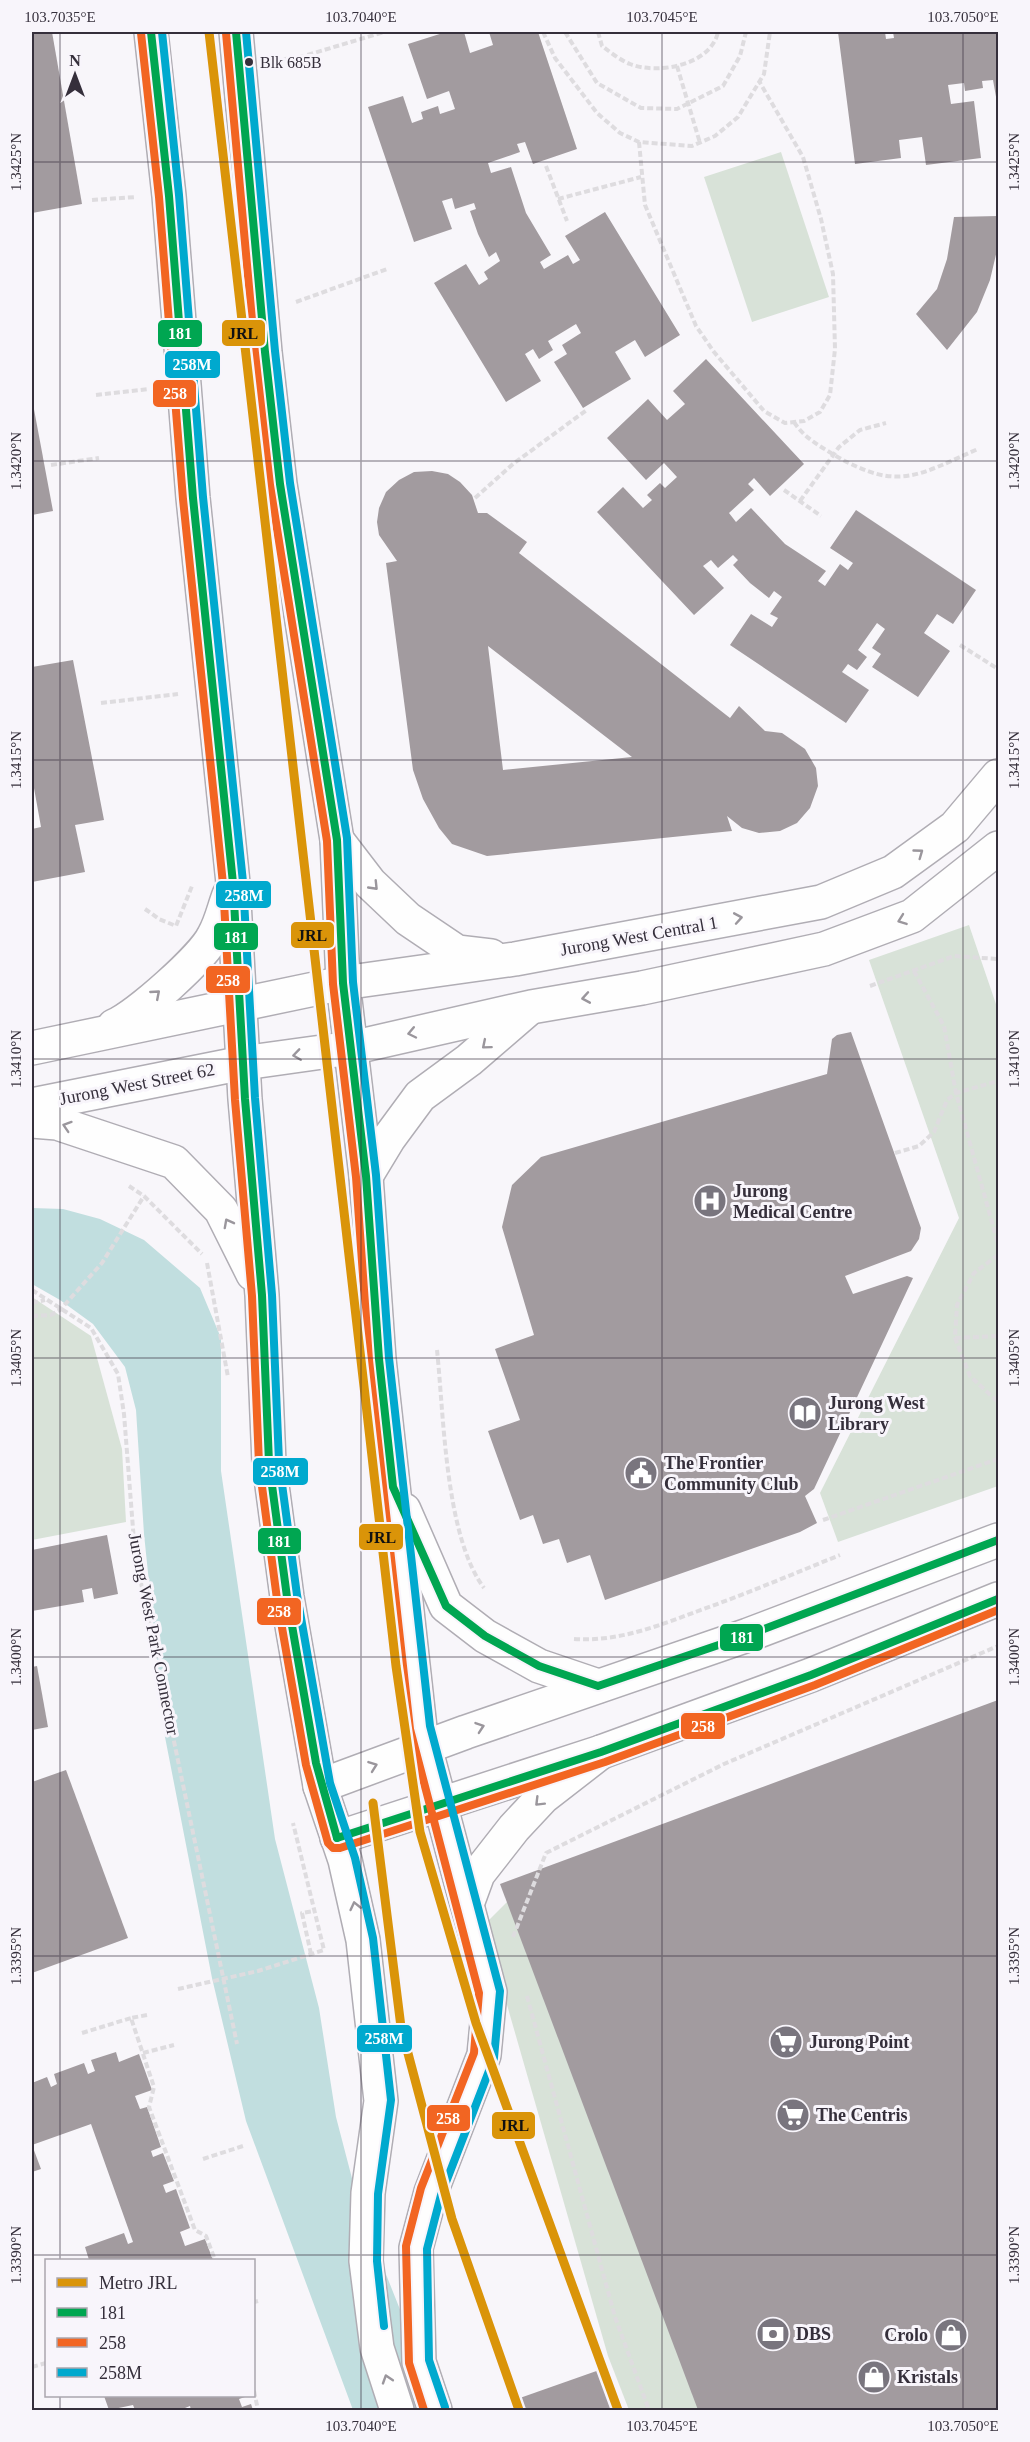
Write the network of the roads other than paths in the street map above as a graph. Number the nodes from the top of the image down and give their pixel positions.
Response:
1 (151, 32) edge
2 (236, 32) edge
3 (999, 776) edge
4 (337, 840) junction
5 (999, 848) edge
6 (233, 883) junction
7 (515, 959) junction
8 (343, 983) junction
9 (238, 1003) junction
10 (531, 1007) junction
11 (90, 1036) junction
12 (32, 1048) edge
13 (351, 1048) junction
14 (243, 1063) junction
15 (32, 1105) edge
16 (32, 1121) edge
17 (366, 1176) junction
18 (262, 1295) junction
19 (393, 1487) junction
20 (999, 1540) edge
21 (999, 1599) edge
22 (598, 1686) junction
23 (425, 1747) junction
24 (601, 1752) junction
25 (321, 1786) junction
26 (441, 1805) junction
27 (337, 1839) junction
28 (467, 1904) junction
29 (397, 2410) edge
30 (435, 2410) edge

1 - 6 street
2 - 4 street
7 -> 3 street, Jurong West Central 1
4 -> 7 street
4 - 8 street
5 -> 10 street
6 - 9 street
11 -> 6 street
7 - 8 street, Jurong West Central 1
8 - 9 street, Jurong West Central 1
8 - 13 street
9 - 11 street
9 - 14 street
10 -> 13 street
10 -> 17 street
11 - 12 street
13 -> 14 street
13 - 17 street
14 - 15 street, Jurong West Street 62
14 - 18 street
18 -> 16 street
17 - 19 street
18 - 25 street
19 - 22 street
19 - 23 street
20 - 22 street
21 - 24 street
23 -> 22 street
25 -> 23 street
23 - 26 street
24 - 26 street
24 -> 28 street
25 - 27 street
26 - 27 street
26 - 28 street
29 -> 27 street
28 - 30 street

